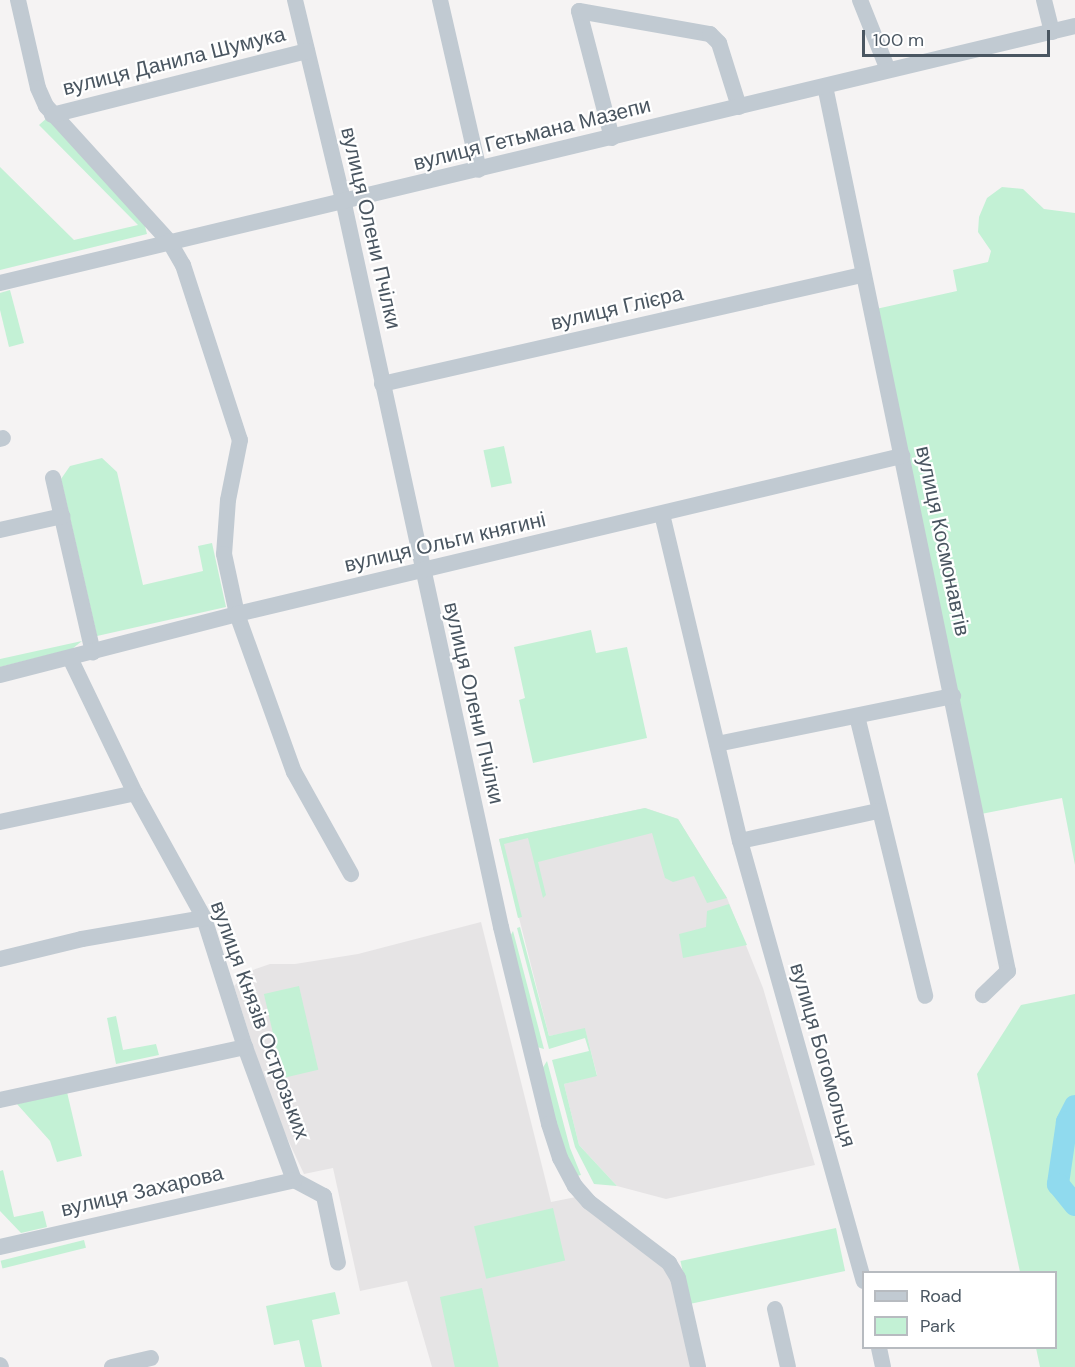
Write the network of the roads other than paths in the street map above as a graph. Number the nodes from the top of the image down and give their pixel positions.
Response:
1 (18, 0) edge
2 (295, 0) edge
3 (440, 0) edge
4 (860, 0) edge
5 (1044, 0) edge
6 (1075, 26) edge
7 (1052, 32) junction
8 (307, 51) junction
9 (888, 70) junction
10 (825, 86) junction
11 (739, 107) junction
12 (52, 115) junction
13 (612, 138) junction
14 (479, 170) junction
15 (344, 204) junction
16 (169, 241) junction
17 (862, 274) junction
18 (0, 283) edge
19 (382, 384) junction
20 (902, 456) junction
21 (53, 478) dead end
22 (662, 514) junction
23 (62, 516) junction
24 (0, 530) edge
25 (421, 570) junction
26 (237, 614) junction
27 (93, 652) junction
28 (70, 658) junction
29 (0, 675) edge
30 (953, 696) junction
31 (857, 716) junction
32 (717, 744) junction
33 (135, 793) junction
34 (879, 811) junction
35 (0, 822) edge
36 (740, 841) junction
37 (351, 874) dead end
38 (204, 918) junction
39 (0, 959) edge
40 (983, 995) dead end
41 (925, 996) dead end
42 (245, 1047) junction
43 (0, 1100) edge
44 (294, 1180) junction
45 (0, 1247) edge
46 (338, 1263) dead end
47 (862, 1274) edge
48 (775, 1309) dead end
49 (880, 1349) edge
50 (151, 1358) dead end
51 (112, 1367) edge
52 (698, 1367) edge
53 (788, 1367) edge
54 (884, 1367) edge

1 - 12 street
2 - 8 street, вулиця Олени Пчілки
3 - 14 street
4 - 9 street
5 - 7 street
6 - 7 street, вулиця Гетьмана Мазепи
7 - 9 street, вулиця Гетьмана Мазепи
8 - 12 street, вулиця Данила Шумука
8 - 15 street, вулиця Олени Пчілки
9 - 10 street, вулиця Гетьмана Мазепи
10 - 11 street, вулиця Гетьмана Мазепи
10 - 17 street, вулиця Космонавтів
11 - 13 street, вулиця Гетьмана Мазепи
11 - 13 street
12 - 16 street
13 - 14 street, вулиця Гетьмана Мазепи
14 - 15 street, вулиця Гетьмана Мазепи
15 - 16 street, вулиця Гетьмана Мазепи
15 - 19 street, вулиця Олени Пчілки
16 - 18 street, вулиця Гетьмана Мазепи
16 - 26 street
17 - 19 street, вулиця Глієра
17 - 20 street, вулиця Космонавтів
19 - 25 street, вулиця Олени Пчілки
20 - 22 street, вулиця Ольги княгині
20 - 30 street, вулиця Космонавтів
21 - 23 street
22 - 25 street, вулиця Ольги княгині
22 - 32 street, вулиця Богомольця
23 - 24 street
23 - 27 street
25 - 26 street, вулиця Ольги княгині
25 - 52 street, вулиця Олени Пчілки
26 - 27 street, вулиця Ольги княгині
26 - 37 street
27 - 28 street, вулиця Ольги княгині
28 - 29 street, вулиця Ольги княгині
28 - 33 street, вулиця Князів Острозьких
30 - 31 street
30 - 40 street, вулиця Космонавтів
31 - 32 street
31 - 34 street
32 - 36 street, вулиця Богомольця
33 - 35 street
33 - 38 street, вулиця Князів Острозьких
34 - 36 street
34 - 41 street
36 - 47 street, вулиця Богомольця
38 - 39 street
38 - 42 street, вулиця Князів Острозьких
42 - 43 street
42 - 44 street, вулиця Князів Острозьких
44 - 45 street, вулиця Захарова
44 - 46 street
48 - 53 street
49 - 54 street
50 - 51 street

